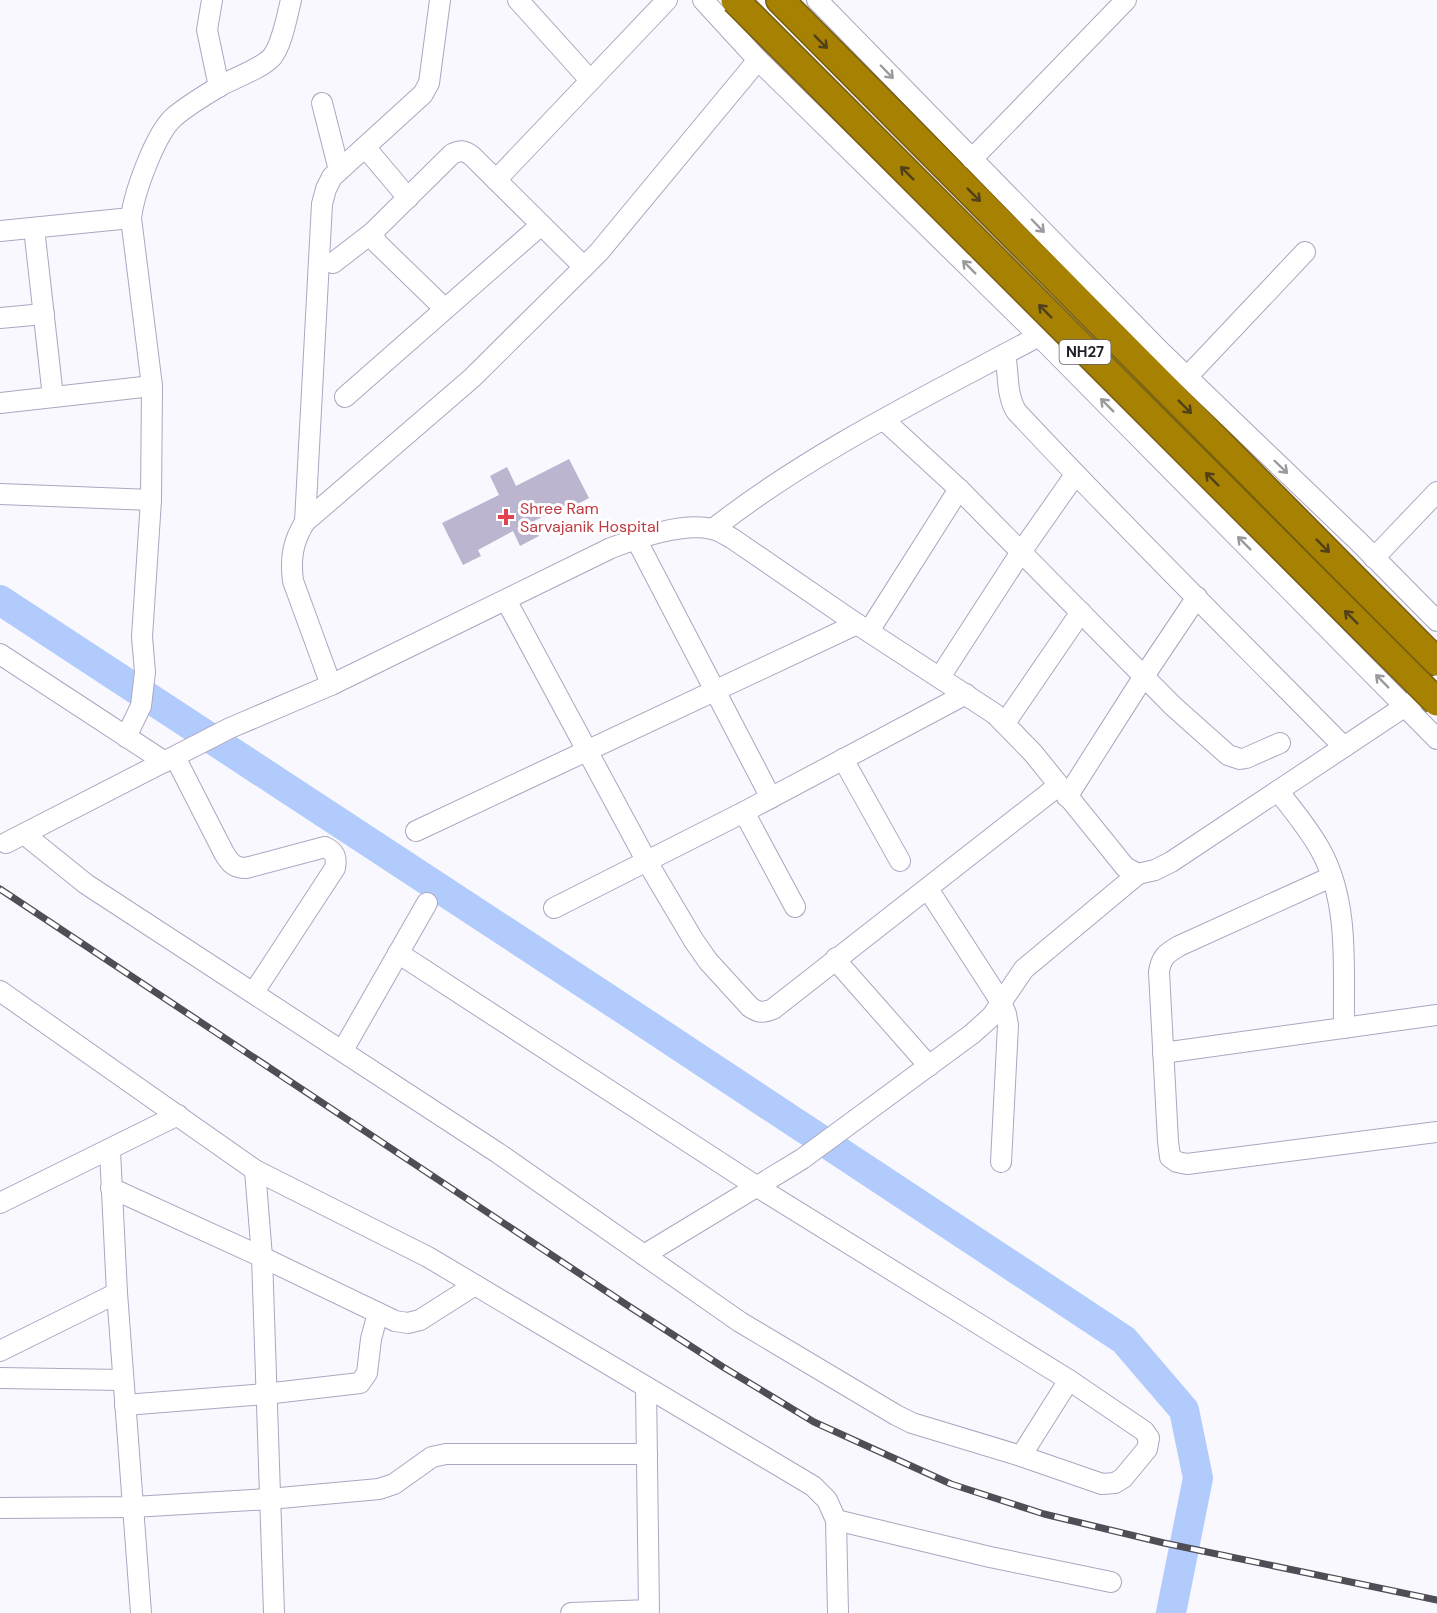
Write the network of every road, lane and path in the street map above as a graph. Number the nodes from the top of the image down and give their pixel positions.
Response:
1 (212, 0) edge
2 (291, 0) edge
3 (440, 0) edge
4 (518, 0) edge
5 (667, 0) edge
6 (703, 0) edge
7 (735, 0) edge
8 (780, 0) edge
9 (1126, 0) edge
10 (818, 1) edge
11 (759, 60) junction
12 (590, 80) junction
13 (219, 87) junction
14 (322, 103) dead end
15 (366, 147) junction
16 (972, 159) junction
17 (339, 170) junction
18 (496, 180) junction
19 (408, 198) junction
20 (131, 218) junction
21 (541, 225) junction
22 (34, 228) junction
23 (0, 231) edge
24 (372, 233) junction
25 (1305, 252) dead end
26 (333, 263) dead end
27 (584, 267) junction
28 (445, 309) junction
29 (44, 314) junction
30 (0, 318) edge
31 (1039, 336) junction
32 (1005, 354) junction
33 (1187, 377) junction
34 (152, 386) junction
35 (53, 397) junction
36 (345, 397) dead end
37 (0, 402) edge
38 (884, 420) junction
39 (1075, 475) junction
40 (959, 489) junction
41 (1437, 492) edge
42 (0, 494) edge
43 (151, 500) junction
44 (305, 522) junction
45 (713, 529) junction
46 (636, 539) junction
47 (1022, 552) junction
48 (1374, 558) junction
49 (1197, 597) junction
50 (506, 600) junction
51 (1433, 609) edge
52 (1081, 612) junction
53 (863, 628) junction
54 (0, 654) edge
55 (1437, 662) edge
56 (1144, 676) junction
57 (940, 677) junction
58 (331, 685) junction
59 (1437, 686) edge
60 (714, 690) junction
61 (966, 694) junction
62 (1437, 702) edge
63 (1406, 706) junction
64 (1005, 723) junction
65 (126, 737) junction
66 (1437, 739) edge
67 (1280, 743) dead end
68 (1344, 747) junction
69 (587, 750) junction
70 (170, 759) junction
71 (843, 759) junction
72 (1063, 791) junction
73 (1278, 791) junction
74 (771, 798) junction
75 (744, 812) junction
76 (416, 831) dead end
77 (24, 834) junction
78 (6, 843) dead end
79 (646, 860) junction
80 (900, 861) dead end
81 (1138, 874) junction
82 (1331, 877) junction
83 (928, 889) junction
84 (427, 903) dead end
85 (795, 907) dead end
86 (554, 908) dead end
87 (399, 953) junction
88 (836, 958) junction
89 (0, 991) edge
90 (254, 992) junction
91 (1001, 1002) junction
92 (1437, 1015) edge
93 (1344, 1028) junction
94 (343, 1050) junction
95 (1163, 1053) junction
96 (929, 1066) junction
97 (178, 1115) junction
98 (1437, 1132) edge
99 (110, 1150) junction
100 (1001, 1162) dead end
101 (255, 1170) junction
102 (756, 1186) junction
103 (111, 1188) junction
104 (0, 1203) edge
105 (644, 1254) junction
106 (262, 1257) junction
107 (476, 1286) junction
108 (117, 1293) junction
109 (378, 1313) junction
110 (0, 1351) edge
111 (0, 1378) edge
112 (123, 1380) junction
113 (1069, 1380) junction
114 (646, 1387) junction
115 (266, 1394) junction
116 (125, 1405) junction
117 (647, 1454) junction
118 (1021, 1456) junction
119 (269, 1499) junction
120 (133, 1507) junction
121 (0, 1508) edge
122 (836, 1520) junction
123 (1111, 1582) dead end
124 (649, 1611) edge
125 (141, 1613) edge
126 (274, 1613) edge
127 (571, 1613) edge
128 (838, 1613) edge

1 - 13 street
2 - 13 street
3 - 15 street
4 - 12 street
5 - 12 street
6 - 11 street
62 -> 7 highway, NH27, bridge
8 -> 55 highway, NH27
9 - 16 street
10 -> 16 street
11 - 27 street
31 -> 11 street
12 - 18 street
13 - 20 street
14 - 17 street
15 - 17 street
15 - 19 street
16 -> 33 street
17 - 44 street
18 - 19 street
18 - 21 street
19 - 24 street
20 - 22 street
20 - 34 street
21 - 27 street
21 - 28 street
22 - 23 street
22 - 29 street
24 - 26 street
24 - 28 street
25 - 33 street
27 - 44 street
28 - 36 street
29 - 30 street
29 - 35 street
31 - 32 street
63 -> 31 street
32 - 38 street
32 - 39 street
33 -> 48 street
34 - 35 street
34 - 43 street
35 - 37 street
38 - 40 street
38 - 45 street
39 - 47 street
39 - 49 street
40 - 47 street
40 - 53 street
41 - 48 street
42 - 43 street
43 - 65 street
44 - 58 street
45 - 46 street
45 - 53 street
46 - 50 street
46 - 60 street
47 - 52 street
47 - 57 street
48 - 51 street
49 - 56 street
49 - 68 street
50 - 58 street
50 - 69 street
52 - 56 street
52 - 64 street
53 - 57 street
53 - 60 street
54 - 65 street
56 - 67 street
56 - 72 street
57 - 61 street
58 - 70 street
59 - 63 street
60 - 69 street
60 - 74 street
61 - 64 street
61 - 71 street
63 - 66 street
63 - 68 street
64 - 72 street
65 - 70 street
68 - 73 street
69 - 76 street
69 - 79 street
70 - 77 street
70 - 90 street
71 - 74 street
71 - 80 street
72 - 81 street
72 - 83 street
73 - 81 street
73 - 82 street
74 - 75 street
75 - 79 street
75 - 85 street
77 - 78 street
77 - 90 street
79 - 86 street
79 - 88 street
81 - 91 street
82 - 93 street
82 - 95 street
83 - 88 street
83 - 91 street
84 - 87 street
87 - 94 street
87 - 102 street
88 - 96 street
89 - 97 street
90 - 94 street
91 - 96 street
91 - 100 street
92 - 93 street
93 - 95 street
94 - 105 street
95 - 98 street
96 - 102 street
97 - 99 street
97 - 101 street
99 - 103 street
99 - 104 street
101 - 106 street
101 - 107 street
102 - 105 street
102 - 113 street
103 - 106 street
103 - 108 street
105 - 118 street
106 - 109 street
106 - 115 street
107 - 109 street
107 - 114 street
108 - 110 street
108 - 112 street
109 - 115 street
111 - 112 street
112 - 116 street
113 - 118 street
113 - 118 street
114 - 117 street
114 - 122 street
115 - 116 street
115 - 119 street
116 - 120 street
117 - 119 street
117 - 124 street
119 - 120 street
119 - 126 street
120 - 121 street
120 - 125 street
122 - 123 street
122 - 128 street
124 - 127 street

